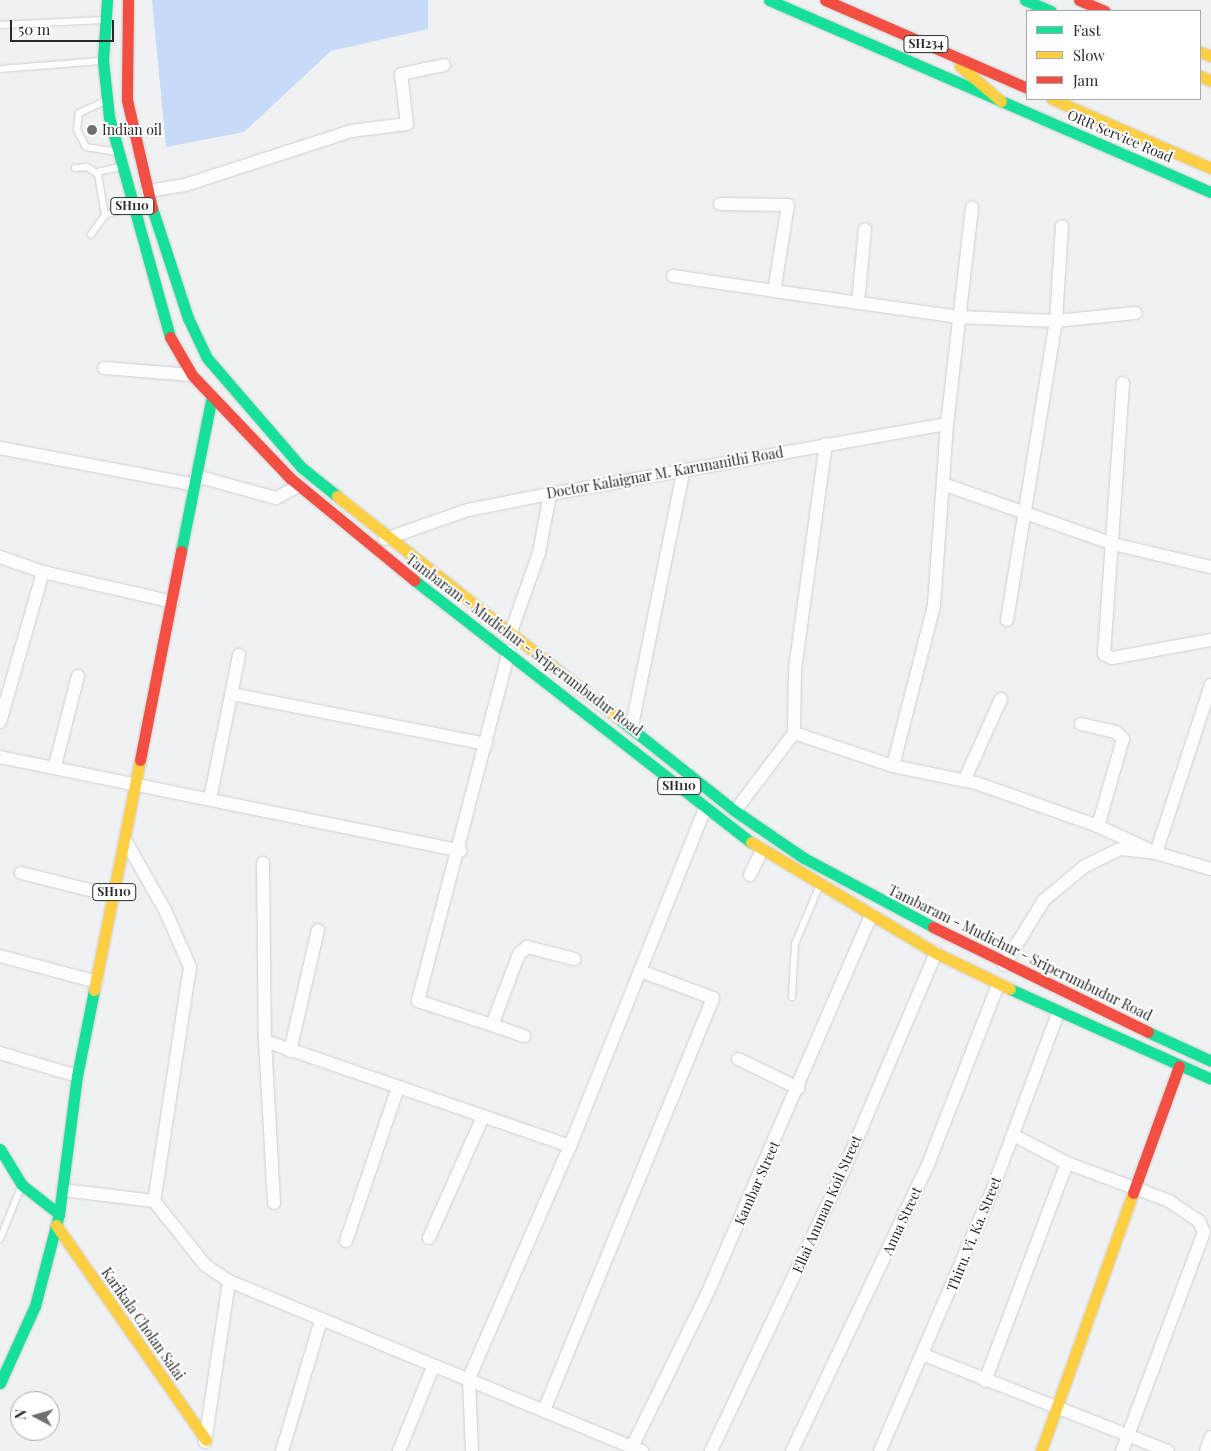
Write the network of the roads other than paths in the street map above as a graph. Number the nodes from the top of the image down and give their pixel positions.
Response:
1 (107, 0) edge
2 (128, 0) edge
3 (769, 0) edge
4 (825, 0) edge
5 (1025, 0) edge
6 (1079, 0) edge
7 (1049, 10) edge
8 (1104, 10) edge
9 (104, 20) junction
10 (0, 24) edge
11 (942, 51) junction
12 (103, 60) junction
13 (444, 66) dead end
14 (0, 70) edge
15 (1026, 88) edge
16 (1054, 100) edge
17 (106, 101) junction
18 (1001, 101) junction
19 (117, 152) junction
20 (121, 167) junction
21 (75, 168) dead end
22 (1211, 168) edge
23 (97, 172) junction
24 (147, 191) junction
25 (1211, 192) edge
26 (720, 204) dead end
27 (132, 207) junction
28 (972, 207) dead end
29 (105, 215) junction
30 (1062, 226) dead end
31 (865, 230) dead end
32 (92, 234) dead end
33 (673, 276) dead end
34 (774, 291) junction
35 (858, 303) junction
36 (1136, 313) dead end
37 (960, 317) junction
38 (1056, 321) junction
39 (104, 368) dead end
40 (192, 376) junction
41 (1123, 383) dead end
42 (229, 388) junction
43 (212, 396) junction
44 (947, 424) junction
45 (826, 444) junction
46 (0, 448) edge
47 (684, 470) junction
48 (195, 480) junction
49 (943, 484) junction
50 (299, 486) junction
51 (550, 494) junction
52 (1027, 514) junction
53 (386, 538) junction
54 (1113, 544) junction
55 (375, 550) junction
56 (0, 558) edge
57 (1211, 567) edge
58 (43, 572) junction
59 (174, 602) junction
60 (1006, 620) dead end
61 (511, 632) junction
62 (1211, 640) edge
63 (509, 651) junction
64 (239, 655) dead end
65 (78, 676) dead end
66 (1211, 685) edge
67 (232, 694) junction
68 (1001, 698) dead end
69 (0, 720) edge
70 (1081, 724) dead end
71 (632, 726) junction
72 (794, 733) junction
73 (486, 744) junction
74 (0, 757) edge
75 (55, 766) junction
76 (893, 766) junction
77 (137, 781) junction
78 (964, 781) junction
79 (210, 799) junction
80 (705, 809) junction
81 (735, 811) junction
82 (1098, 826) junction
83 (125, 840) junction
84 (762, 850) junction
85 (460, 851) junction
86 (1156, 853) junction
87 (263, 863) dead end
88 (1211, 869) edge
89 (21, 872) dead end
90 (750, 875) dead end
91 (820, 886) junction
92 (114, 896) junction
93 (871, 915) junction
94 (318, 930) dead end
95 (936, 953) junction
96 (0, 956) edge
97 (574, 959) dead end
98 (1004, 965) junction
99 (640, 971) junction
100 (96, 982) junction
101 (998, 986) junction
102 (792, 997) dead end
103 (1058, 1013) junction
104 (492, 1025) junction
105 (524, 1036) dead end
106 (265, 1041) junction
107 (290, 1051) junction
108 (0, 1052) edge
109 (738, 1059) dead end
110 (1211, 1061) edge
111 (1179, 1066) junction
112 (77, 1076) junction
113 (1211, 1079) edge
114 (398, 1087) junction
115 (798, 1088) junction
116 (482, 1118) junction
117 (1013, 1135) junction
118 (570, 1146) junction
119 (0, 1149) edge
120 (1067, 1163) junction
121 (22, 1185) junction
122 (63, 1190) junction
123 (1134, 1190) junction
124 (154, 1201) junction
125 (274, 1202) dead end
126 (58, 1219) junction
127 (429, 1238) dead end
128 (0, 1239) edge
129 (346, 1241) dead end
130 (229, 1281) junction
131 (321, 1320) junction
132 (924, 1355) junction
133 (433, 1367) junction
134 (469, 1378) junction
135 (985, 1381) junction
136 (0, 1383) edge
137 (545, 1408) junction
138 (1059, 1408) junction
139 (1128, 1436) junction
140 (1211, 1437) edge
141 (205, 1447) edge
142 (637, 1448) edge
143 (282, 1451) edge
144 (399, 1451) edge
145 (472, 1451) edge
146 (710, 1451) edge
147 (792, 1451) edge
148 (880, 1451) edge
149 (1041, 1451) edge
150 (1122, 1451) edge
151 (1168, 1451) edge
152 (1206, 1451) edge

1 - 9 main road, Tambaram - Mudichur - Sriperumbudur Road / SH110
2 - 24 main road, Tambaram - Mudichur - Sriperumbudur Road / SH110
3 - 18 main road, ORR Service Road
4 - 11 main road, SH234
5 - 7 main road
6 - 8 main road
9 - 10 lane
9 - 12 main road, Tambaram - Mudichur - Sriperumbudur Road / SH110
11 - 15 main road, SH234
11 - 18 main road
12 - 14 lane
12 - 17 main road, Tambaram - Mudichur - Sriperumbudur Road / SH110
13 - 24 street
16 - 22 main road
17 - 19 main road, Tambaram - Mudichur - Sriperumbudur Road / SH110
17 - 19 lane
18 - 25 main road, ORR Service Road
19 - 20 main road, Tambaram - Mudichur - Sriperumbudur Road / SH110
20 - 23 lane
20 - 27 main road, Tambaram - Mudichur - Sriperumbudur Road / SH110
21 - 23 lane
23 - 29 lane
24 - 42 main road, Tambaram - Mudichur - Sriperumbudur Road / SH110
26 - 34 street
27 - 29 lane
27 - 40 main road, Tambaram - Mudichur - Sriperumbudur Road / SH110
28 - 37 street
29 - 32 lane
30 - 38 street
31 - 35 street
33 - 34 street
34 - 35 street
35 - 37 street
36 - 38 street
37 - 38 street
37 - 44 street
38 - 52 street
39 - 40 street
40 - 43 main road, Tambaram - Mudichur - Sriperumbudur Road / SH110
41 - 54 street
42 - 43 main road
42 - 53 main road, Tambaram - Mudichur - Sriperumbudur Road / SH110
43 - 48 main road, SH110
43 - 50 main road, Tambaram - Mudichur - Sriperumbudur Road / SH110
44 - 45 street, Doctor Kalaignar M. Karunanithi Road
44 - 49 street
45 - 47 street, Doctor Kalaignar M. Karunanithi Road
45 - 72 street
46 - 48 street
47 - 51 street, Doctor Kalaignar M. Karunanithi Road
47 - 71 street
48 - 50 street
48 - 59 main road, SH110
49 - 52 street
49 - 76 street
50 - 55 main road, Tambaram - Mudichur - Sriperumbudur Road / SH110
51 - 53 street, Doctor Kalaignar M. Karunanithi Road
51 - 61 street
52 - 54 street
52 - 60 street
53 - 55 street
53 - 61 main road, Tambaram - Mudichur - Sriperumbudur Road / SH110
54 - 57 street
54 - 62 street
55 - 63 main road, Tambaram - Mudichur - Sriperumbudur Road / SH110
56 - 58 street
58 - 59 street
58 - 69 street
59 - 77 main road, SH110
61 - 71 main road, Tambaram - Mudichur - Sriperumbudur Road / SH110
63 - 73 street
63 - 80 main road, Tambaram - Mudichur - Sriperumbudur Road / SH110
64 - 67 street
65 - 75 street
66 - 86 street
67 - 73 street
67 - 79 street
68 - 78 street
70 - 82 street
71 - 81 main road, Tambaram - Mudichur - Sriperumbudur Road / SH110
72 - 76 street
72 - 81 street
73 - 85 street
74 - 75 street
75 - 77 street
76 - 78 street
77 - 79 street
77 - 83 main road, SH110
78 - 82 street
79 - 85 street
80 - 84 main road, Tambaram - Mudichur - Sriperumbudur Road / SH110
80 - 99 street
81 - 98 main road, Tambaram - Mudichur - Sriperumbudur Road / SH110
82 - 86 street
83 - 92 main road, SH110
83 - 124 street
84 - 90 street
84 - 91 main road, Tambaram - Mudichur - Sriperumbudur Road / SH110
85 - 104 street
86 - 88 street
86 - 98 street
87 - 106 street
89 - 92 street
91 - 93 main road, Tambaram - Mudichur - Sriperumbudur Road / SH110
91 - 102 lane
92 - 100 main road, SH110
93 - 95 main road, Tambaram - Mudichur - Sriperumbudur Road / SH110
93 - 115 street, Kambar Street
94 - 107 street
95 - 101 main road, Tambaram - Mudichur - Sriperumbudur Road / SH110
95 - 146 street, Ellai Amman Koil Street
96 - 100 street
97 - 104 street
98 - 101 main road
98 - 110 main road, Tambaram - Mudichur - Sriperumbudur Road / SH110
99 - 118 street
99 - 137 street
100 - 112 main road, SH110
101 - 103 main road, Tambaram - Mudichur - Sriperumbudur Road / SH110
101 - 147 street, Anna Street
103 - 111 main road, Tambaram - Mudichur - Sriperumbudur Road / SH110
103 - 117 street, Thiru. Vi. Ka. Street
104 - 105 street
106 - 107 street
106 - 125 street
107 - 114 street
108 - 112 street
109 - 115 street
111 - 113 main road, Tambaram - Mudichur - Sriperumbudur Road / SH110
111 - 123 main road
112 - 122 main road, SH110
114 - 116 street
114 - 129 street
115 - 142 street, Kambar Street
116 - 118 street
116 - 127 street
117 - 120 street
117 - 132 street, Thiru. Vi. Ka. Street
118 - 134 street
119 - 121 main road
120 - 123 street
120 - 135 street
121 - 126 main road, Karikala Cholan Salai
121 - 128 lane
122 - 124 street
122 - 126 main road, SH110
123 - 138 main road
123 - 139 street
124 - 130 street
126 - 136 main road, SH110
126 - 141 main road, Karikala Cholan Salai
130 - 131 street
130 - 141 street
131 - 133 street
131 - 143 street
132 - 135 street
132 - 148 street, Thiru. Vi. Ka. Street
133 - 134 street
133 - 144 street
134 - 137 street
134 - 145 street
135 - 138 street
137 - 142 street
138 - 139 street
138 - 149 main road
139 - 150 street
139 - 151 street
140 - 152 street

